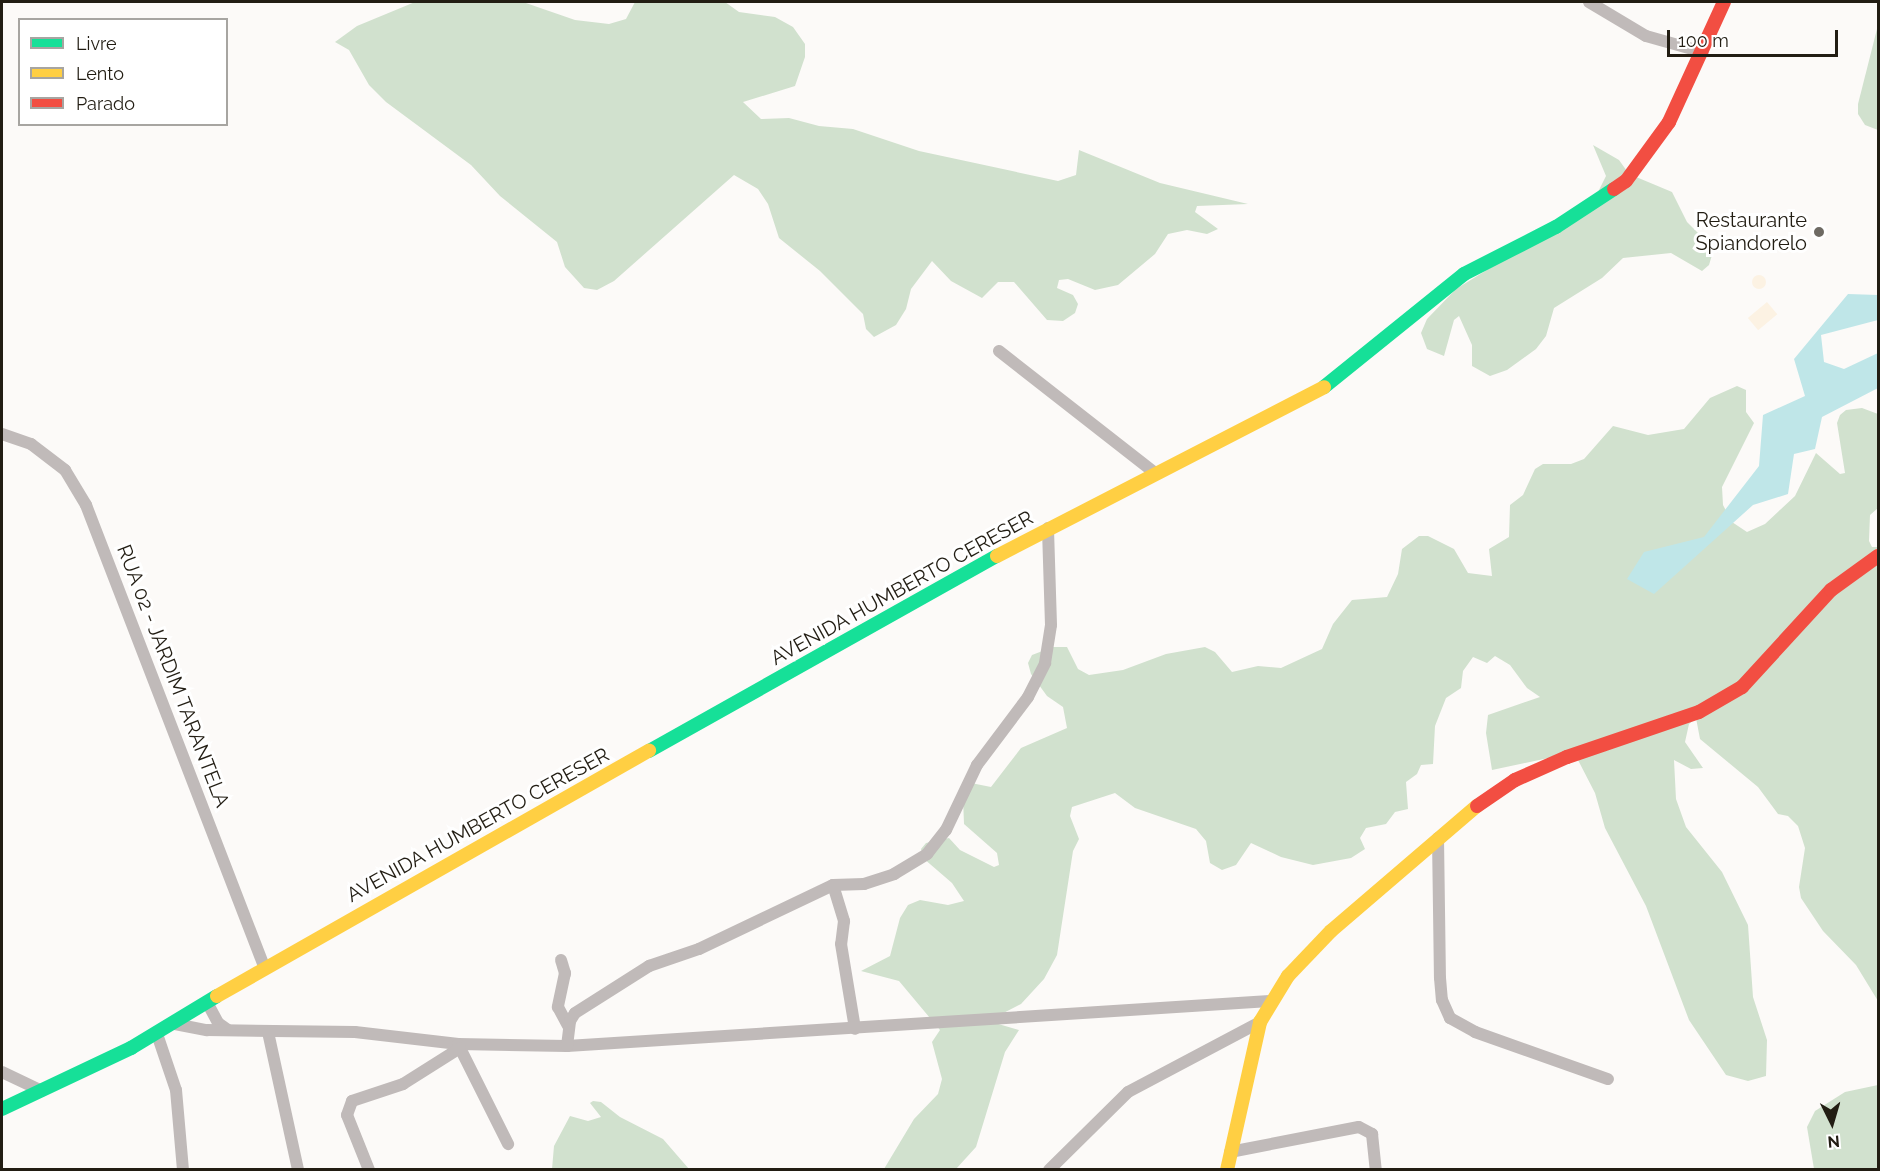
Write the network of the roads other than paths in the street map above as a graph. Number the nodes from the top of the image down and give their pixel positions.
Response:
1 (1589, 2) edge
2 (1724, 2) edge
3 (1703, 52) junction
4 (999, 351) dead end
5 (2, 434) edge
6 (1155, 473) junction
7 (1048, 528) junction
8 (1878, 556) edge
9 (1438, 838) junction
10 (833, 885) junction
11 (561, 960) dead end
12 (265, 969) junction
13 (1270, 1000) junction
14 (208, 1004) junction
15 (1260, 1022) junction
16 (175, 1024) junction
17 (568, 1026) junction
18 (855, 1029) junction
19 (228, 1030) junction
20 (268, 1032) junction
21 (157, 1034) junction
22 (459, 1046) junction
23 (567, 1046) junction
24 (2, 1072) edge
25 (1608, 1079) dead end
26 (42, 1091) junction
27 (2, 1109) edge
28 (507, 1144) dead end
29 (1230, 1152) junction
30 (183, 1170) edge
31 (298, 1170) edge
32 (369, 1170) edge
33 (1049, 1170) edge
34 (1227, 1170) edge
35 (1376, 1170) edge

1 - 3 street
2 - 3 main road, AVENIDA HUMBERTO CERESER
3 - 6 main road, AVENIDA HUMBERTO CERESER
4 - 6 street
5 - 12 street, RUA 02 - JARDIM TARANTELA
6 - 7 main road, AVENIDA HUMBERTO CERESER
7 - 10 street
7 - 12 main road, AVENIDA HUMBERTO CERESER
8 - 9 main road
9 - 13 main road
9 - 25 street
10 - 17 street
10 - 18 street
11 - 17 street
12 - 14 main road, AVENIDA HUMBERTO CERESER
13 - 15 main road
13 - 18 street
14 - 16 main road, AVENIDA HUMBERTO CERESER
14 - 19 street
15 - 29 main road
15 - 33 street
16 - 19 street
16 - 21 main road, AVENIDA HUMBERTO CERESER
17 - 23 street
18 - 23 street
19 - 20 street
20 - 22 street
20 - 31 street
21 - 26 main road, AVENIDA HUMBERTO CERESER
21 - 30 street
22 - 23 street
22 - 28 street
22 - 32 street
24 - 26 street
26 - 27 main road, AVENIDA HUMBERTO CERESER
29 - 34 main road
29 - 35 street

